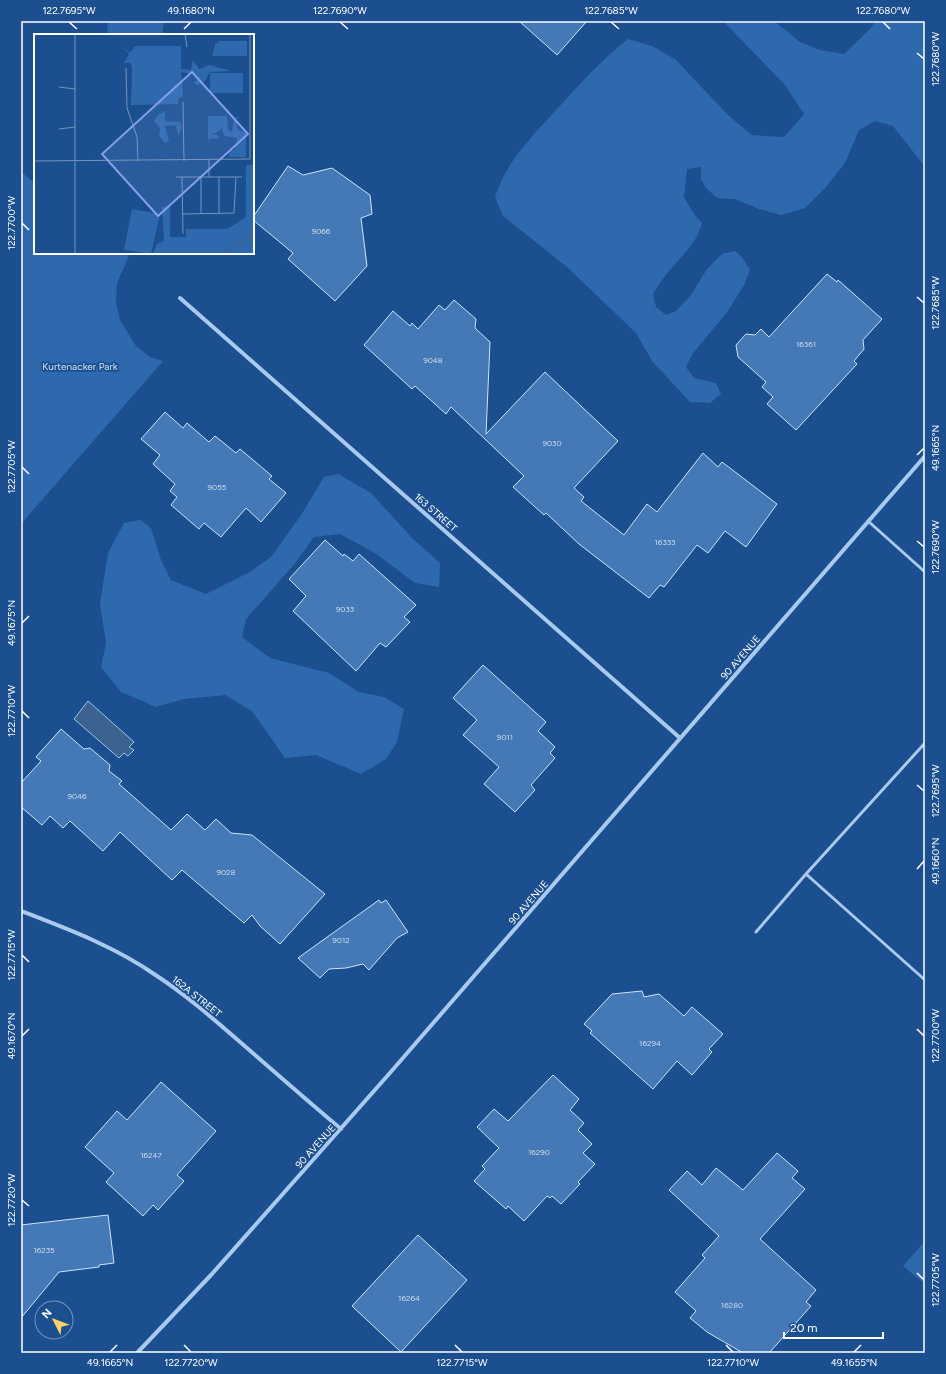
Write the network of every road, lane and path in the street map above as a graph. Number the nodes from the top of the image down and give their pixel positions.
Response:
1 (180, 298) dead end
2 (925, 456) edge
3 (868, 521) junction
4 (925, 572) edge
5 (680, 738) junction
6 (925, 743) edge
7 (806, 874) junction
8 (21, 911) edge
9 (756, 932) dead end
10 (925, 980) edge
11 (340, 1129) junction
12 (137, 1353) edge

1 - 5 street, 163 STREET
2 - 3 street, 90 AVENUE
3 - 4 lane
3 - 5 street, 90 AVENUE
5 - 11 street, 90 AVENUE
6 - 7 lane
7 - 9 lane
7 - 10 lane
8 - 11 street, 162A STREET
11 - 12 street, 90 AVENUE

